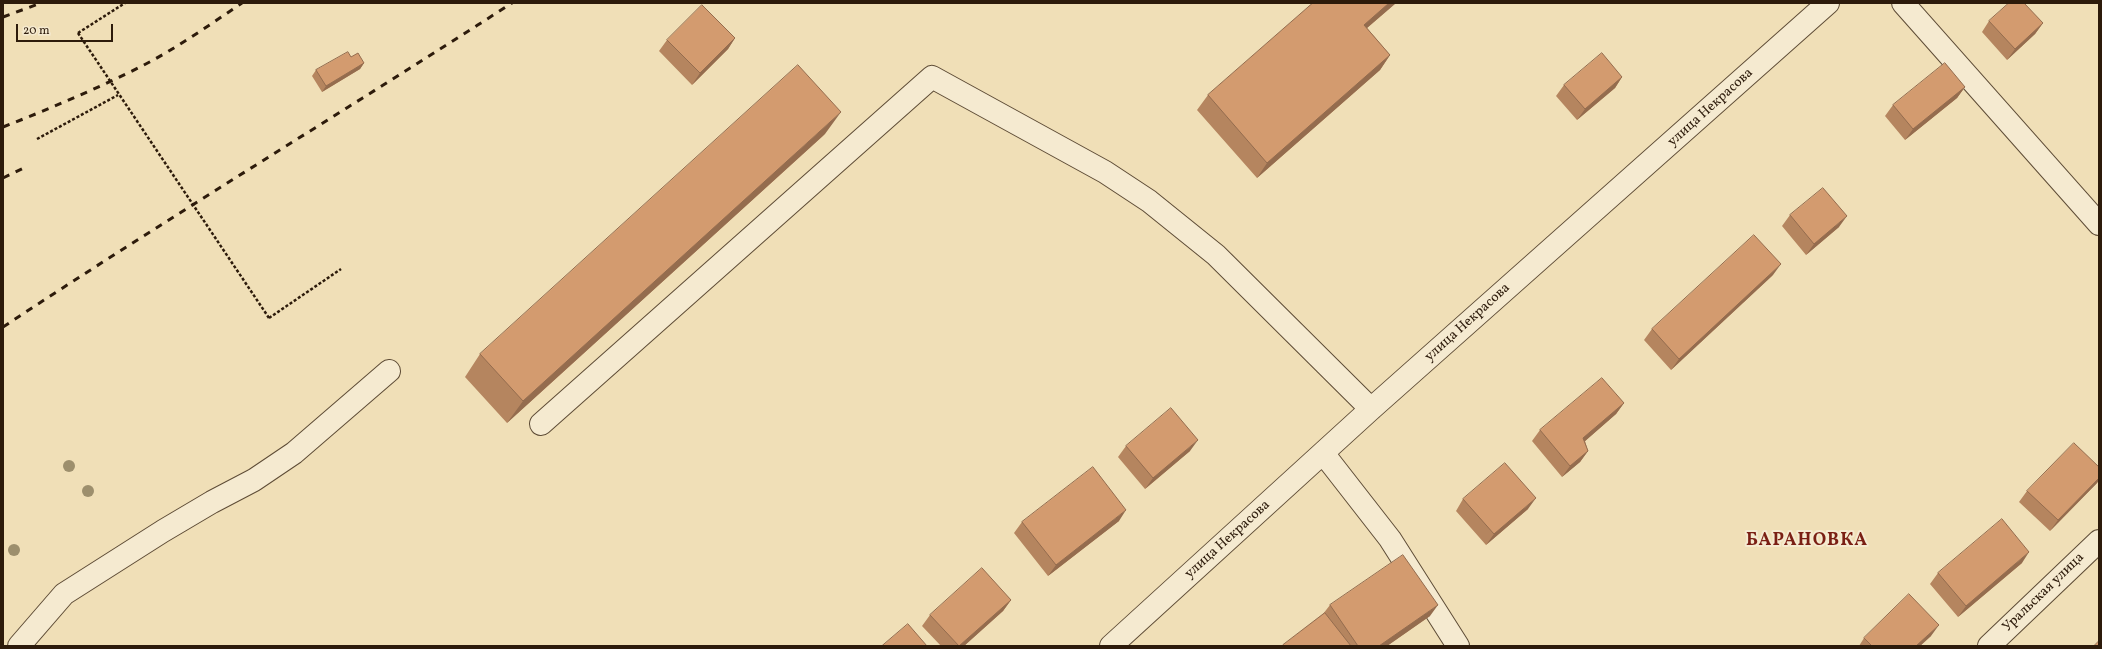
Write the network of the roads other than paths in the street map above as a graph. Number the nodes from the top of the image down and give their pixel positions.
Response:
1 (1828, 3) edge
2 (1903, 3) edge
3 (2099, 224) edge
4 (389, 371) dead end
5 (1371, 409) junction
6 (541, 424) dead end
7 (1323, 453) junction
8 (2099, 541) edge
9 (20, 646) edge
10 (1111, 646) edge
11 (1458, 646) edge
12 (1989, 646) edge

1 - 5 street, улица Некрасова
2 - 3 street
4 - 9 street
5 - 6 street
5 - 7 street, улица Некрасова
7 - 10 street, улица Некрасова
7 - 11 street
8 - 12 street, Уральская улица

